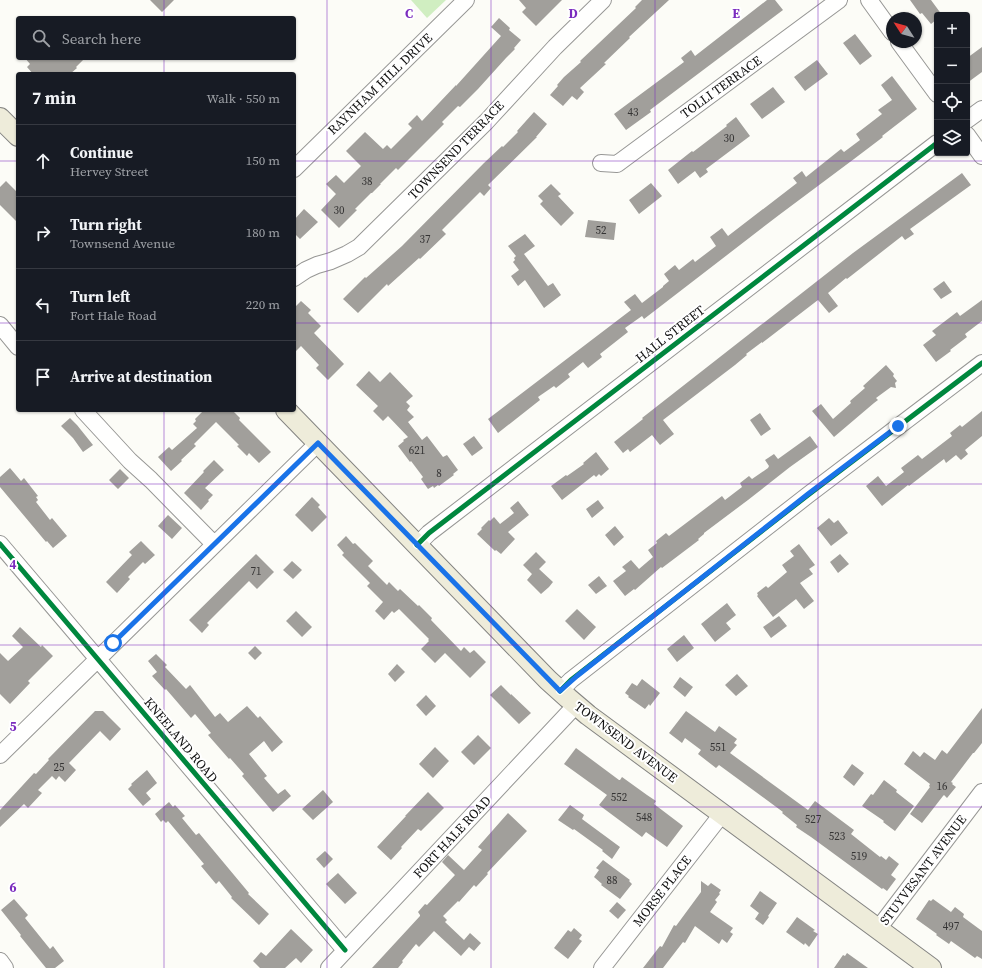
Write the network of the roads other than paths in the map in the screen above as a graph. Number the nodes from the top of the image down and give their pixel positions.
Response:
1 (466, 0) edge
2 (603, 0) edge
3 (839, 0) edge
4 (869, 0) edge
5 (886, 24) edge
6 (903, 48) edge
7 (934, 90) edge
8 (982, 109) edge
9 (0, 118) edge
10 (970, 118) edge
11 (16, 134) edge
12 (970, 139) edge
13 (934, 144) edge
14 (982, 156) edge
15 (601, 163) dead end
16 (296, 167) edge
17 (296, 277) edge
18 (0, 325) edge
19 (16, 345) edge
20 (982, 363) edge
21 (85, 412) edge
22 (288, 412) edge
23 (318, 443) junction
24 (0, 544) edge
25 (214, 544) junction
26 (417, 545) junction
27 (97, 659) junction
28 (560, 691) junction
29 (576, 705) junction
30 (0, 756) edge
31 (982, 792) edge
32 (722, 814) junction
33 (878, 929) junction
34 (345, 950) junction
35 (0, 961) edge
36 (5, 968) edge
37 (329, 968) edge
38 (602, 968) edge
39 (931, 968) edge

1 - 16 street, RAYNHAM HILL DRIVE
2 - 17 street, TOWNSEND TERRACE
3 - 15 street, TOLLI TERRACE
4 - 5 street
6 - 7 street
8 - 10 street
9 - 11 main road
12 - 14 street
13 - 26 street, HALL STREET
18 - 19 street
20 - 28 street
21 - 25 street
22 - 23 main road, TOWNSEND AVENUE
23 - 25 street
23 - 26 main road, TOWNSEND AVENUE
24 - 27 street, KNEELAND ROAD
25 - 27 street
26 - 28 main road, TOWNSEND AVENUE
27 - 30 street
27 - 34 street, KNEELAND ROAD
28 - 29 main road, TOWNSEND AVENUE
29 - 32 main road, TOWNSEND AVENUE
29 - 34 street, FORT HALE ROAD
31 - 33 street, STUYVESANT AVENUE
32 - 33 main road, TOWNSEND AVENUE
32 - 38 street, MORSE PLACE
33 - 39 main road, TOWNSEND AVENUE
34 - 37 street, FORT HALE ROAD
35 - 36 street

